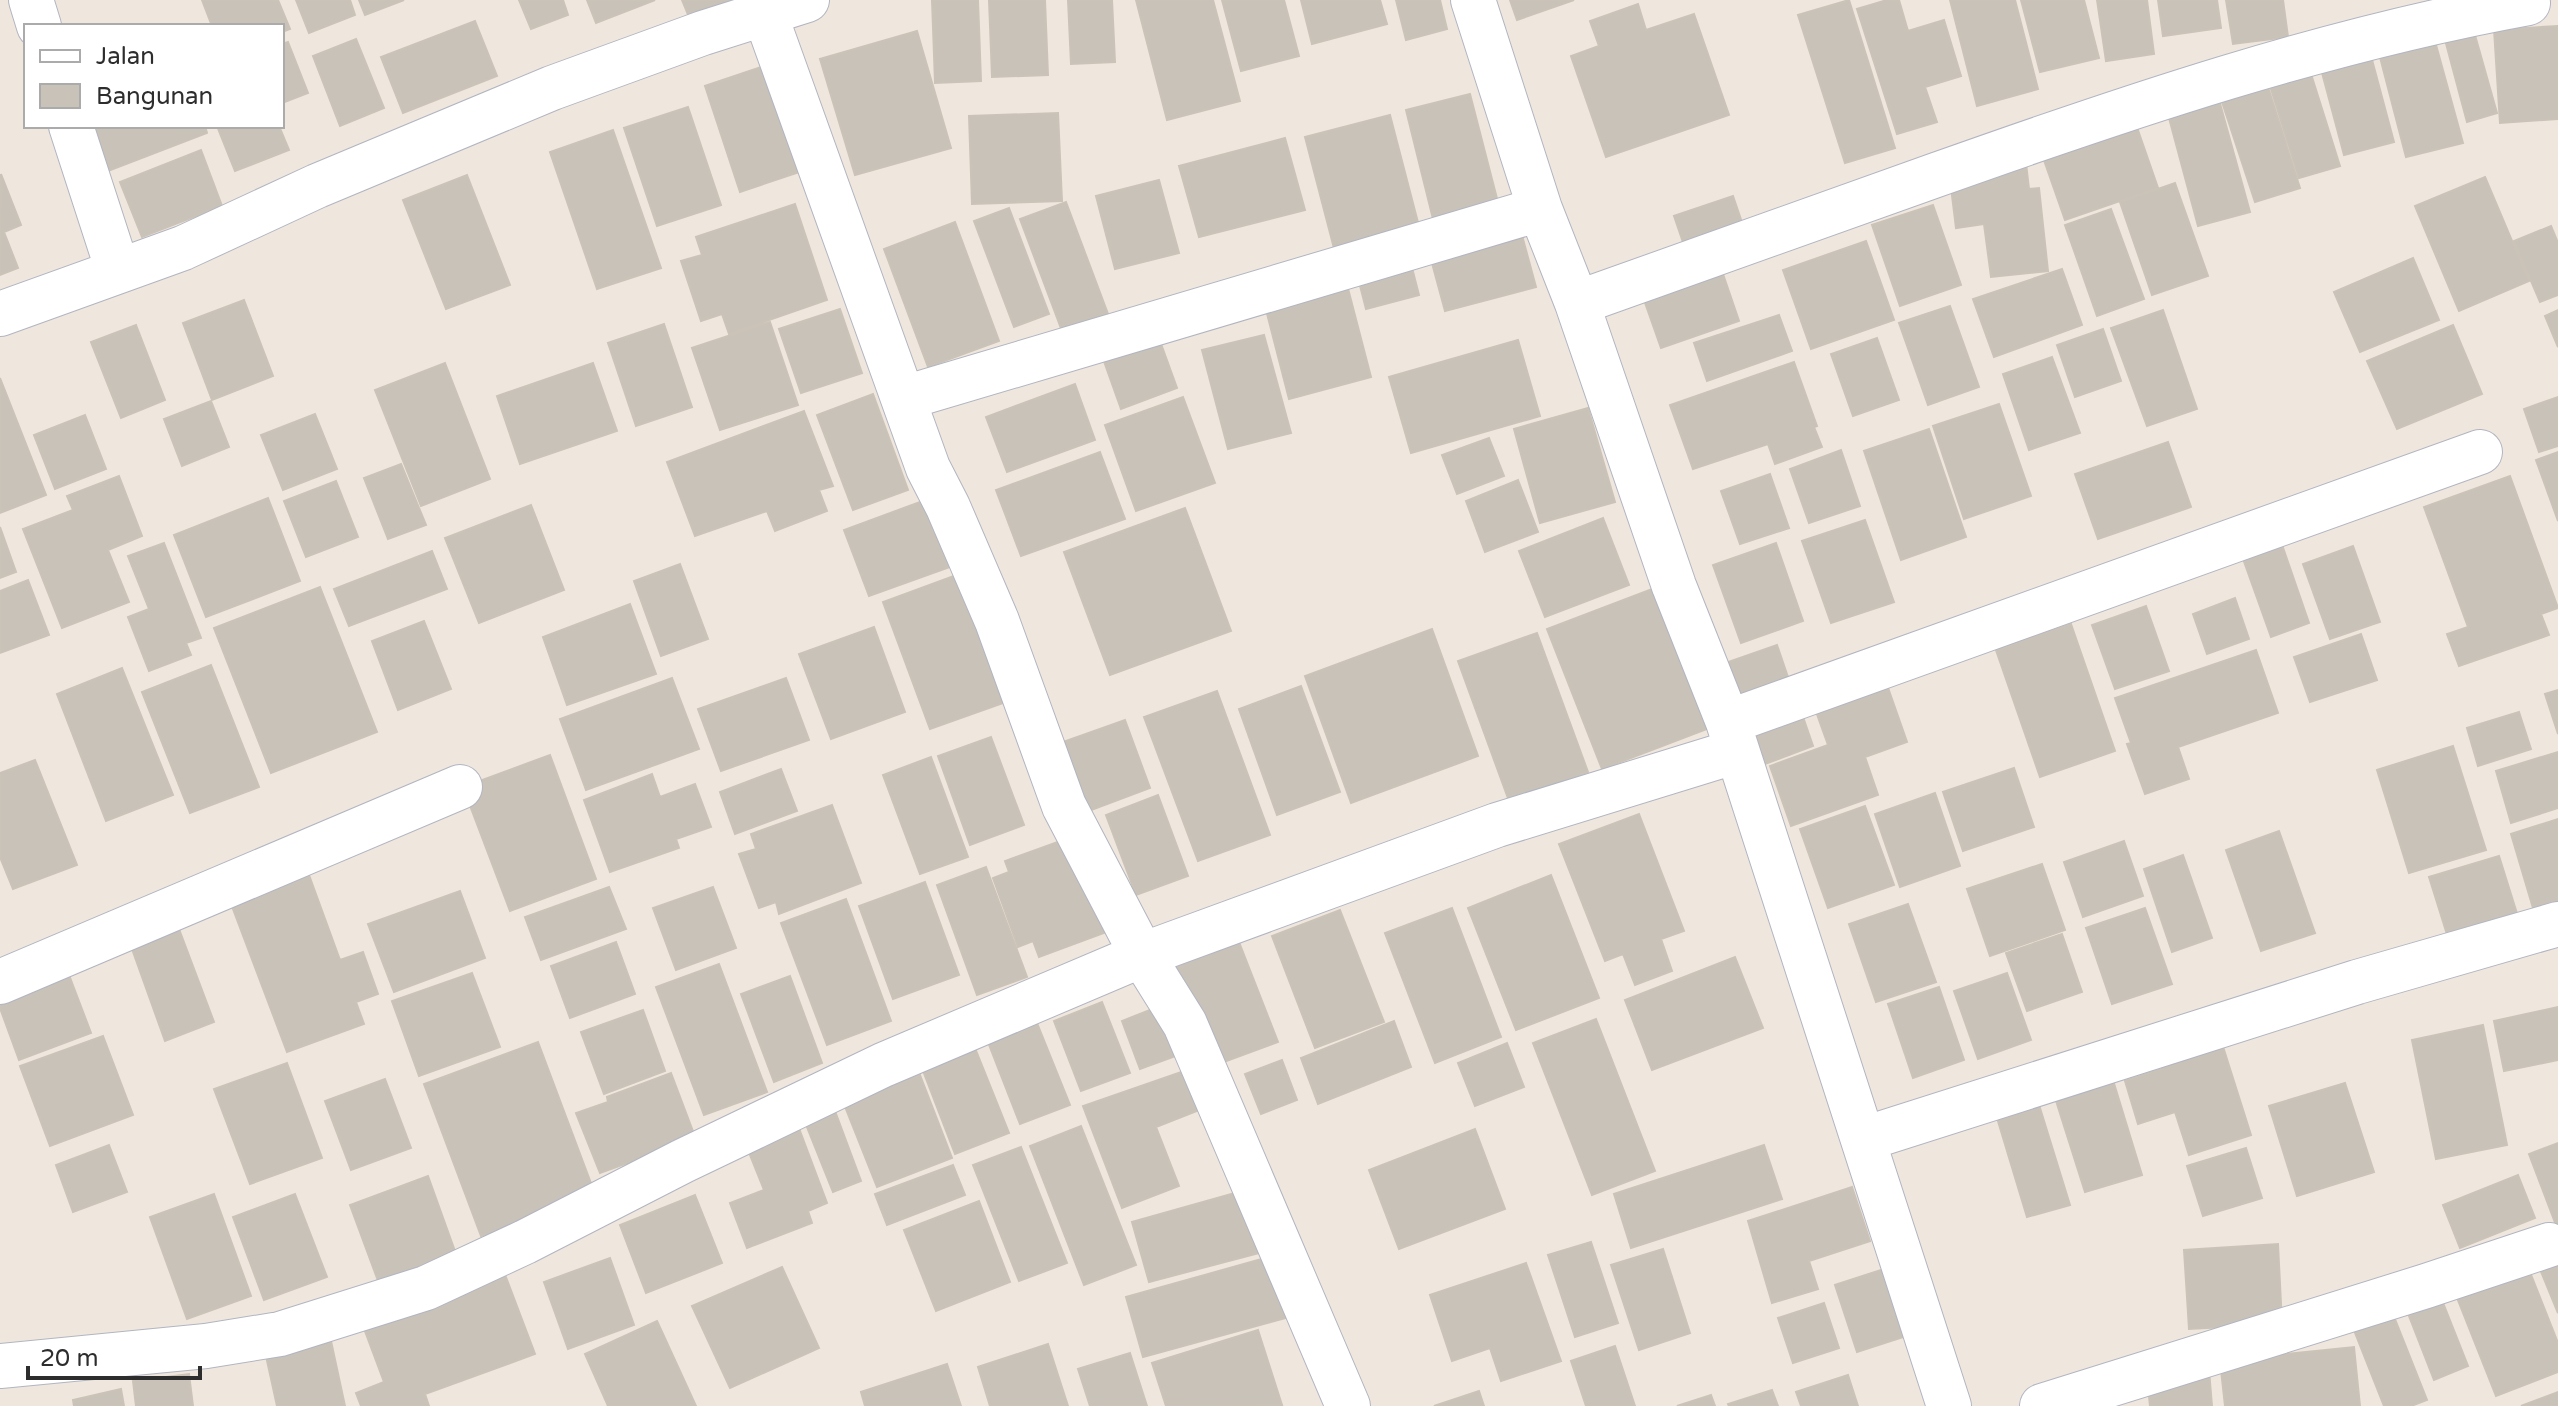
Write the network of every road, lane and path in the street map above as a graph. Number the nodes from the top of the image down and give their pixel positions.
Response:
1 (31, 0) edge
2 (807, 0) edge
3 (1473, 0) edge
4 (2528, 3) dead end
5 (765, 14) junction
6 (38, 24) edge
7 (72, 128) edge
8 (1540, 209) junction
9 (118, 271) junction
10 (1577, 303) junction
11 (0, 314) edge
12 (904, 398) junction
13 (2480, 452) dead end
14 (1732, 736) junction
15 (460, 787) dead end
16 (2558, 924) edge
17 (1142, 955) junction
18 (0, 982) edge
19 (1864, 1139) junction
20 (2549, 1245) dead end
21 (0, 1366) edge
22 (1348, 1406) edge
23 (1949, 1406) edge
24 (2042, 1406) edge

1 - 6 street
2 - 5 street
3 - 8 street
4 - 10 street
5 - 9 street
5 - 12 street
7 - 9 street
8 - 10 street
8 - 12 street
9 - 11 street
10 - 14 street
12 - 17 street
13 - 14 street
14 - 17 street
14 - 19 street
15 - 18 street
16 - 19 street
17 - 21 street
17 - 22 street
19 - 23 street
20 - 24 street

